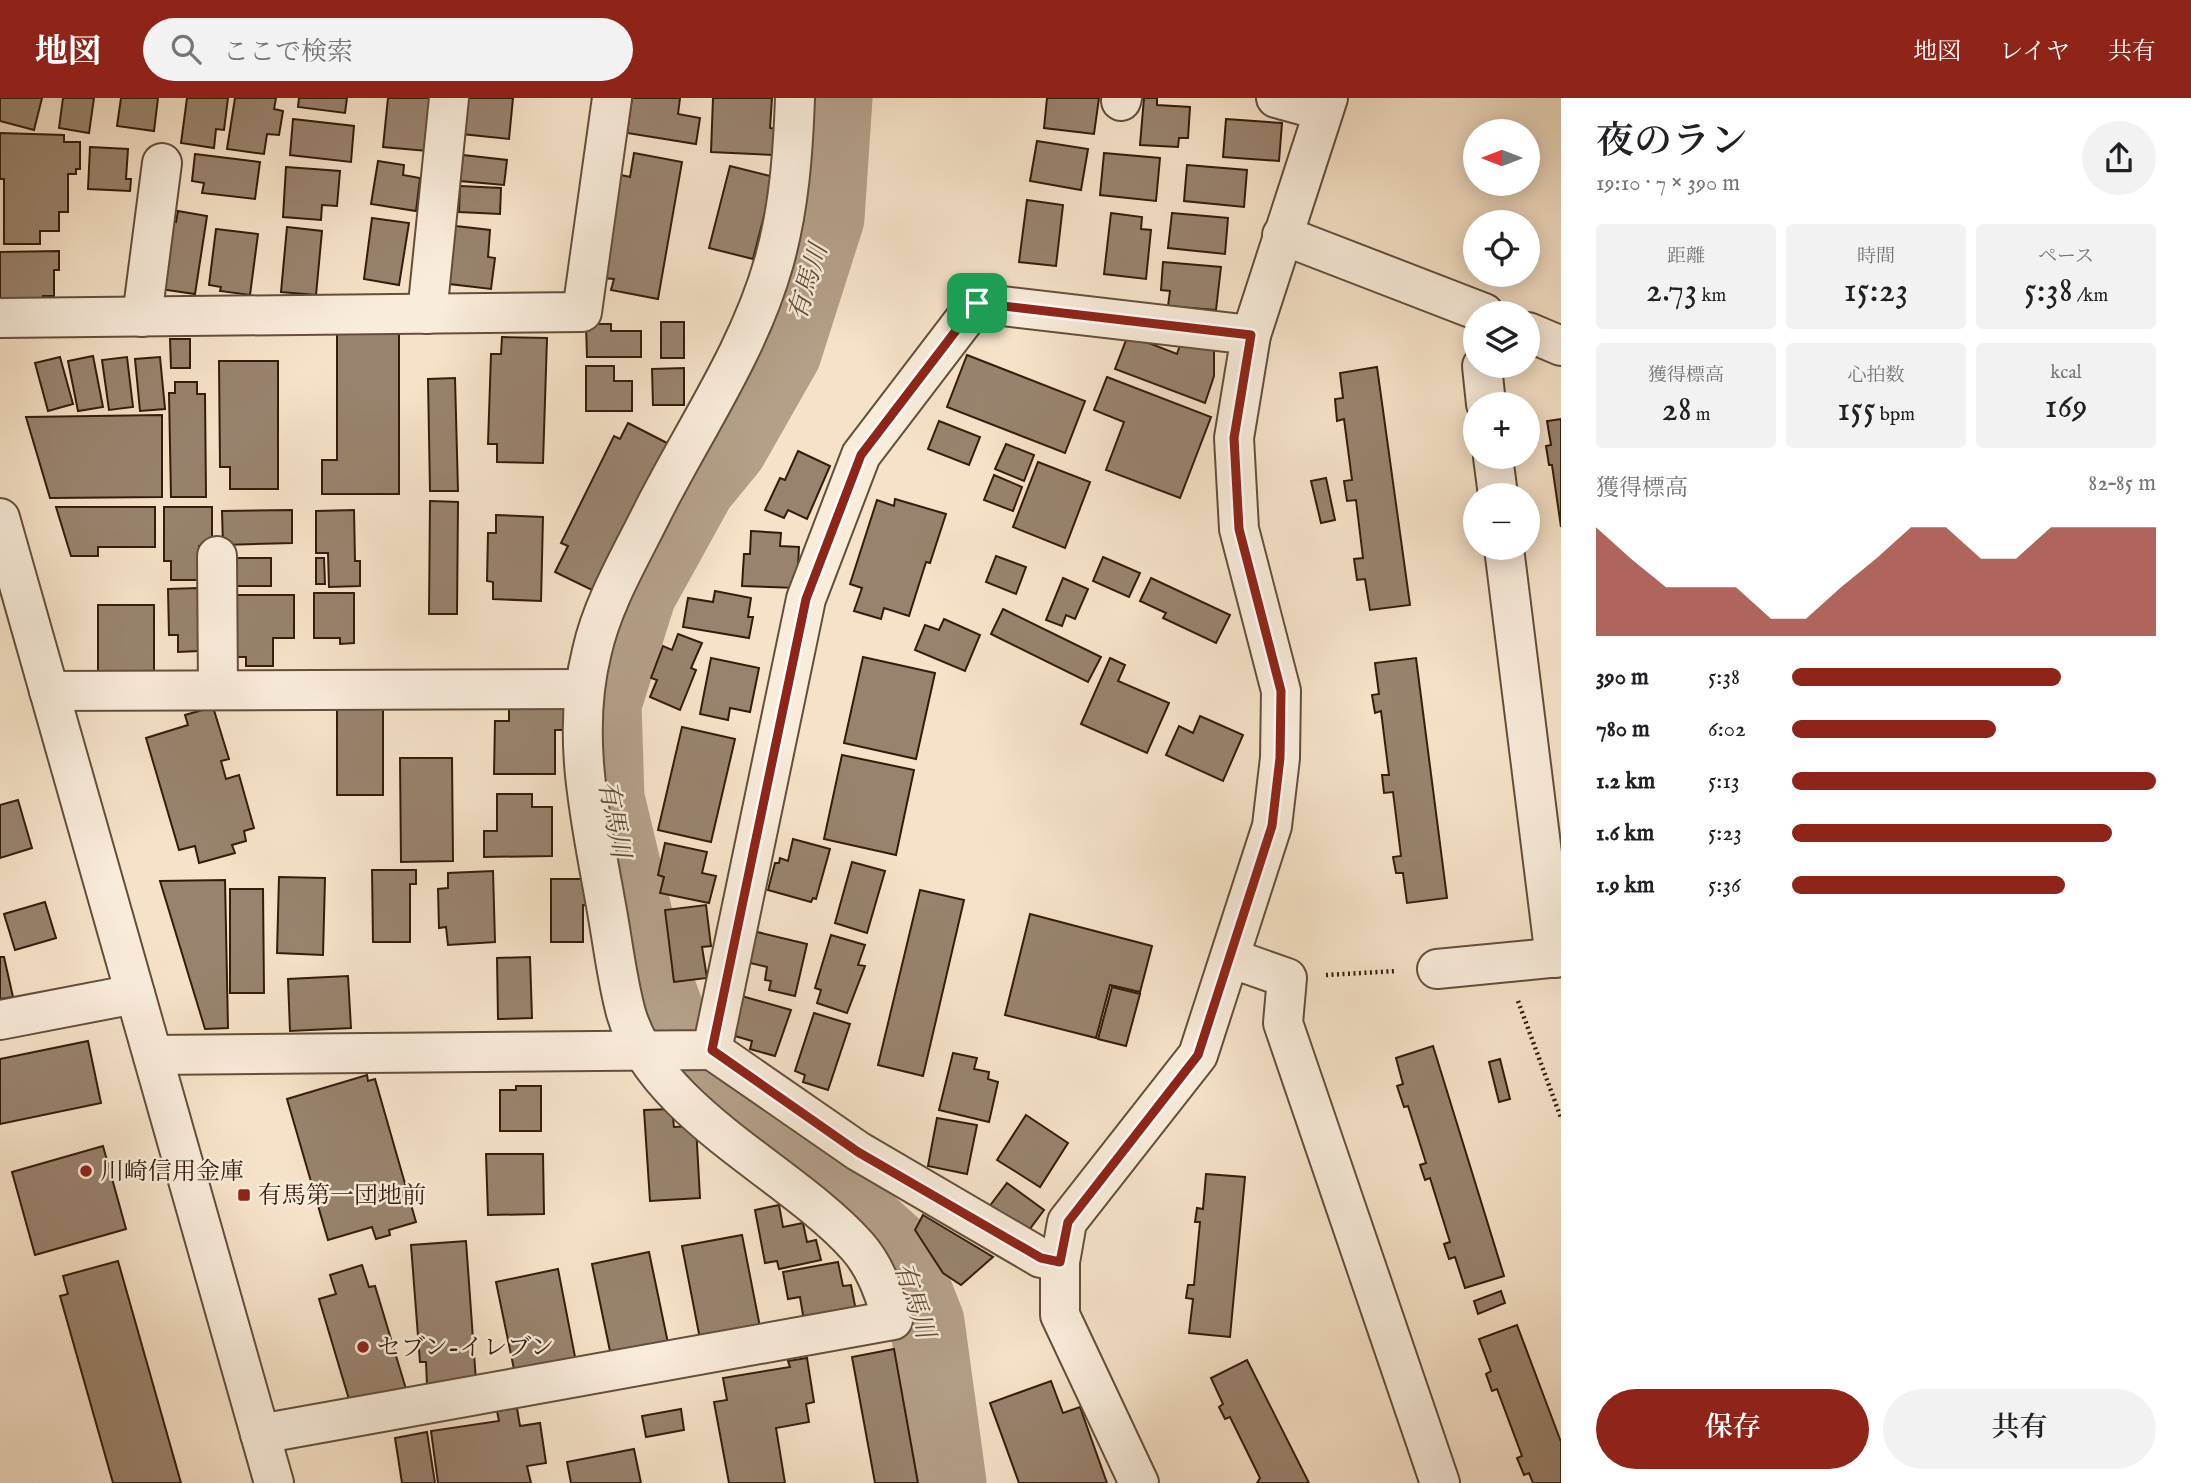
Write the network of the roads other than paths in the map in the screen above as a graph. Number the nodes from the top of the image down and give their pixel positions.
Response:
1 (449, 98) edge
2 (612, 98) edge
3 (795, 98) edge
4 (1276, 98) edge
5 (1326, 104) edge
6 (162, 163) dead end
7 (1282, 235) junction
8 (1463, 305) edge
9 (427, 314) junction
10 (142, 317) junction
11 (0, 318) edge
12 (1251, 335) junction
13 (1540, 337) edge
14 (1561, 346) edge
15 (0, 518) edge
16 (217, 556) dead end
17 (1506, 560) edge
18 (13, 609) edge
19 (583, 689) junction
20 (218, 690) junction
21 (49, 691) junction
22 (1230, 958) junction
23 (1558, 958) edge
24 (1437, 969) road end
25 (135, 994) junction
26 (0, 1020) edge
27 (708, 1050) junction
28 (654, 1053) junction
29 (153, 1055) junction
30 (1060, 1262) junction
31 (260, 1434) junction
32 (274, 1483) edge
33 (1139, 1483) edge
34 (1440, 1483) edge

1 - 9 street
2 - 9 street
3 - 19 street
4 - 5 street
5 - 7 street
6 - 10 street
7 - 8 street
7 - 12 street
9 - 10 street
10 - 11 street
12 - 22 street
12 - 27 street
13 - 14 street
15 - 18 street
16 - 20 street
17 - 23 street
18 - 21 street
19 - 20 street
19 - 28 street
20 - 21 street
21 - 25 street
22 - 30 street
22 - 34 street
23 - 24 street
25 - 26 street
25 - 29 street
27 - 28 street
27 - 30 street
28 - 29 street
28 - 31 street
29 - 31 street
30 - 33 street
31 - 32 street

